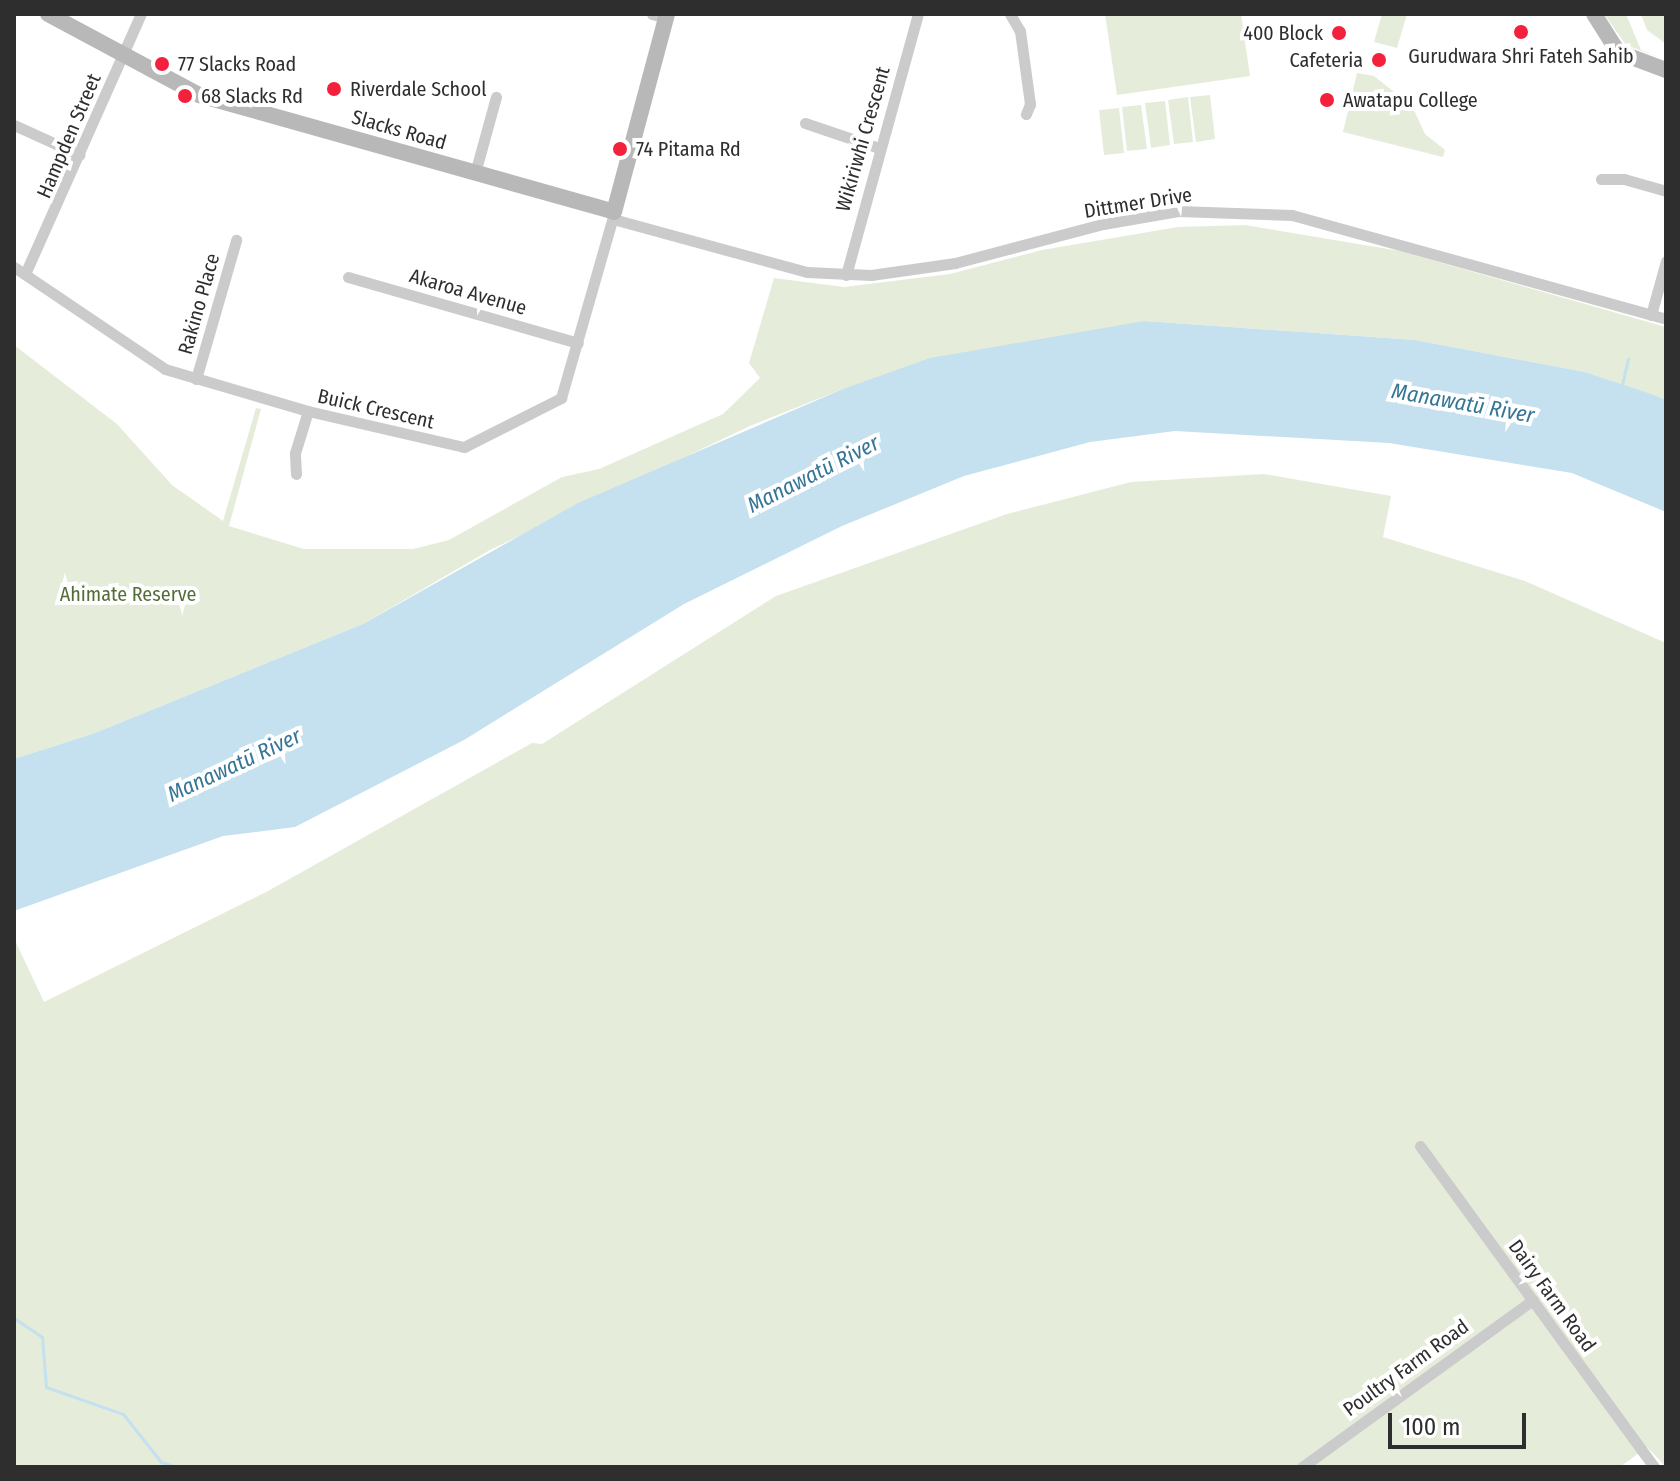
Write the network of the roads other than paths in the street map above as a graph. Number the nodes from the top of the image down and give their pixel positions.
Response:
1 (48, 14) edge
2 (141, 14) edge
3 (918, 14) edge
4 (1010, 14) edge
5 (1594, 14) edge
6 (661, 15) edge
7 (124, 55) junction
8 (1666, 70) edge
9 (496, 97) dead end
10 (1026, 114) dead end
11 (805, 123) dead end
12 (14, 125) edge
13 (879, 148) junction
14 (80, 155) junction
15 (475, 173) junction
16 (1601, 179) dead end
17 (1666, 191) edge
18 (613, 216) junction
19 (236, 240) dead end
20 (1666, 261) edge
21 (14, 267) edge
22 (25, 274) junction
23 (846, 275) junction
24 (348, 277) dead end
25 (1651, 315) junction
26 (1666, 319) edge
27 (578, 343) junction
28 (196, 379) junction
29 (308, 411) junction
30 (296, 474) dead end
31 (1420, 1146) dead end
32 (1533, 1300) junction
33 (1302, 1467) edge
34 (1654, 1467) edge

1 - 7 street, Slacks Road
2 - 7 street, Hampden Street
3 - 13 street, Wikiriwhi Crescent
4 - 10 street
5 - 8 street
6 - 18 street
7 - 14 street, Hampden Street
7 - 15 street, Slacks Road
9 - 15 street
11 - 13 street
12 - 14 street
13 - 23 street, Wikiriwhi Crescent
14 - 22 street, Hampden Street
15 - 18 street, Slacks Road
16 - 17 street
18 - 23 street, Dittmer Drive
18 - 27 street, Buick Crescent
19 - 28 street, Rakino Place
20 - 25 street
21 - 22 street, Buick Crescent
22 - 28 street, Buick Crescent
23 - 25 street, Dittmer Drive
24 - 27 street, Akaroa Avenue
25 - 26 street, Dittmer Drive
27 - 29 street, Buick Crescent
28 - 29 street, Buick Crescent
29 - 30 street
31 - 32 street, Dairy Farm Road
32 - 33 street, Poultry Farm Road
32 - 34 street, Dairy Farm Road

